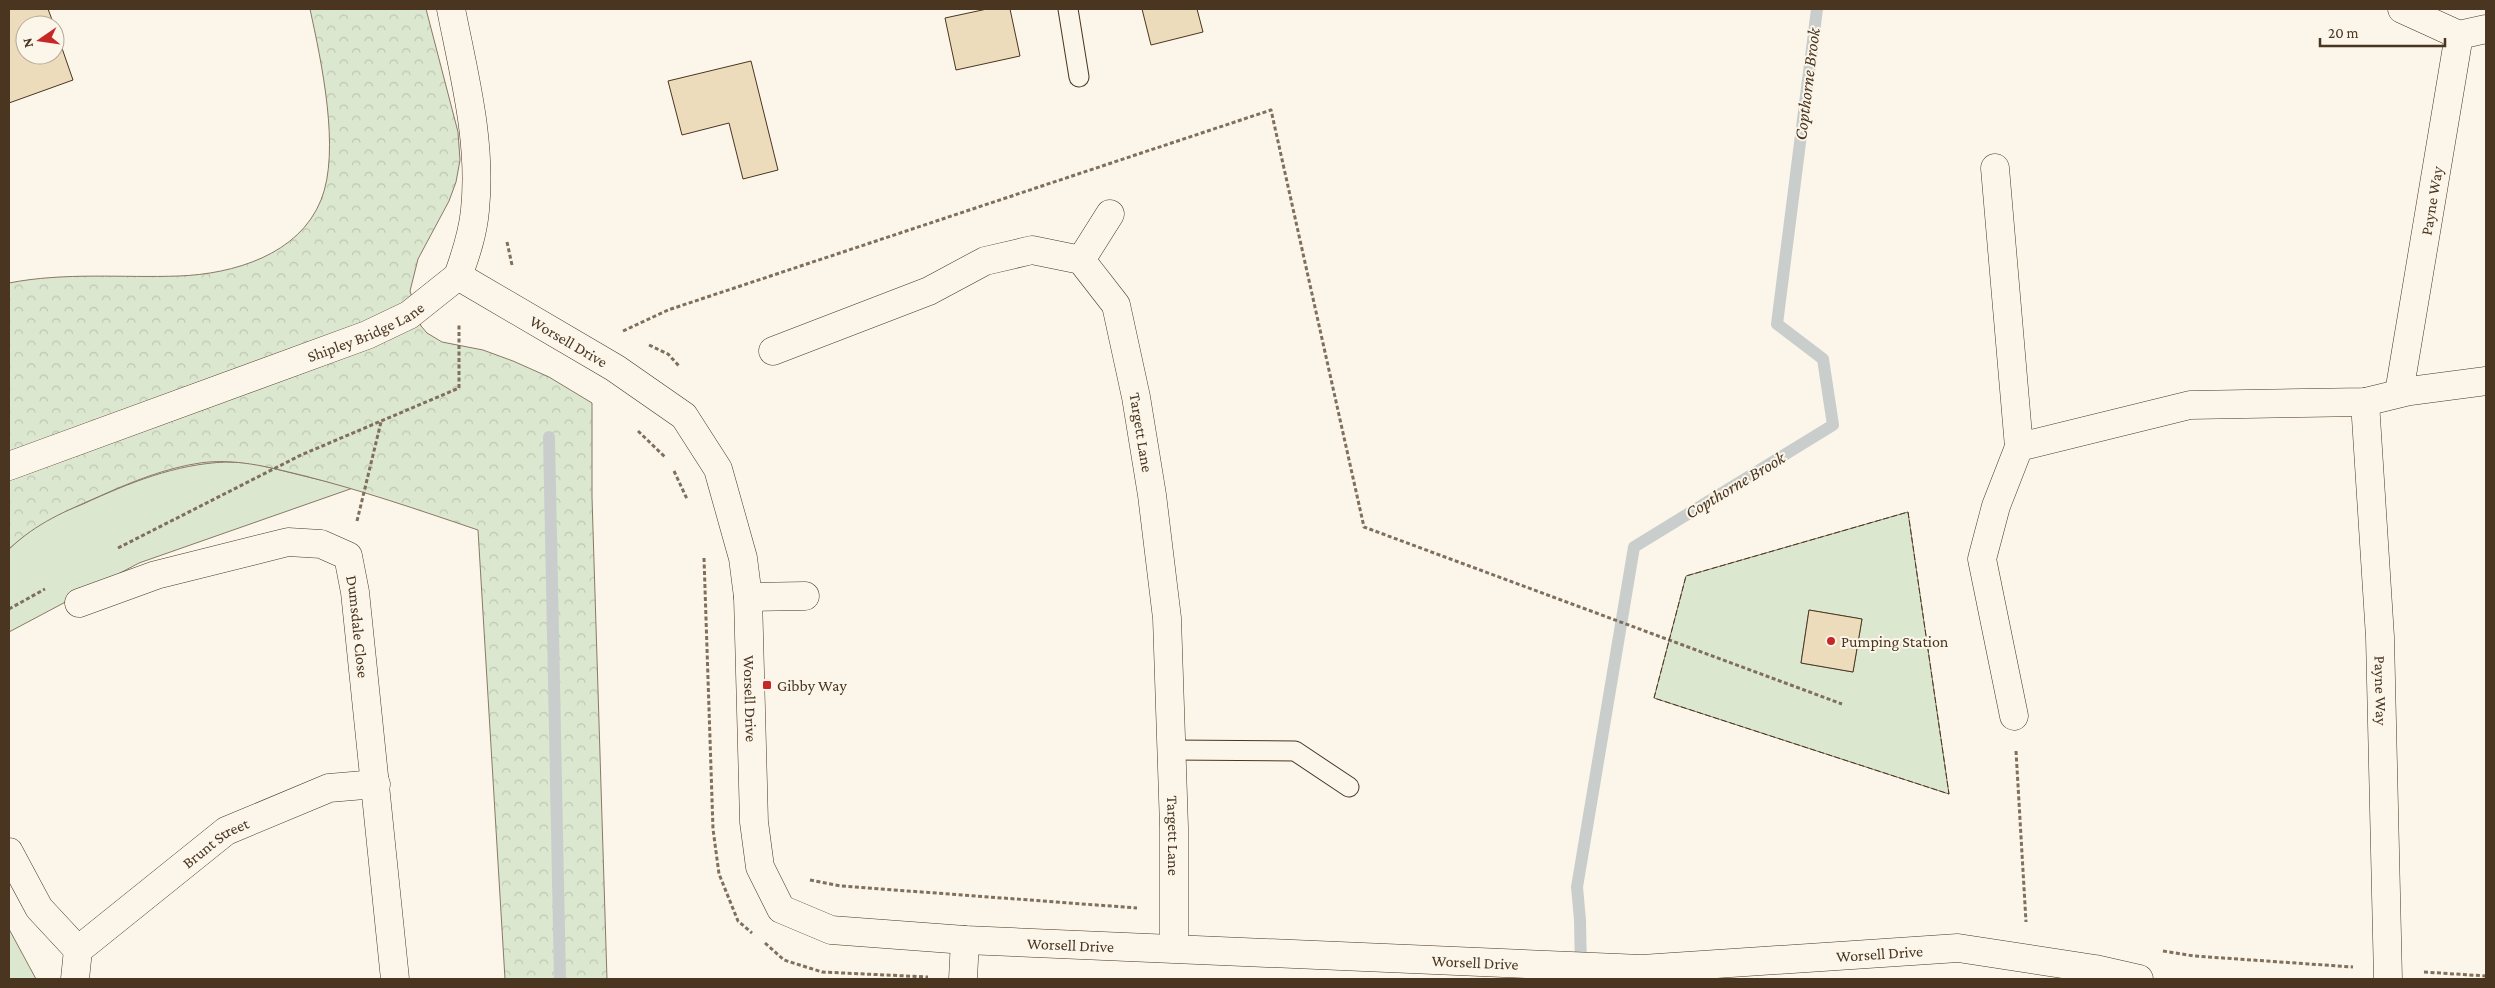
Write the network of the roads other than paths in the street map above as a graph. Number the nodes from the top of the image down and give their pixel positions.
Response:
1 (451, 9) edge
2 (1068, 9) edge
3 (2402, 9) edge
4 (2486, 29) edge
5 (2460, 35) junction
6 (1079, 76) dead end
7 (1996, 168) dead end
8 (1110, 214) dead end
9 (1081, 260) junction
10 (458, 276) junction
11 (772, 352) dead end
12 (2486, 381) edge
13 (2405, 392) junction
14 (2365, 402) junction
15 (2018, 447) junction
16 (9, 466) edge
17 (805, 596) dead end
18 (748, 597) junction
19 (79, 604) dead end
20 (2014, 716) road end
21 (1171, 750) junction
22 (376, 784) junction
23 (1349, 787) dead end
24 (9, 852) edge
25 (965, 940) junction
26 (1174, 947) junction
27 (78, 950) junction
28 (2388, 974) edge
29 (75, 979) edge
30 (395, 979) edge
31 (963, 979) edge
32 (2139, 979) edge

1 - 10 street
2 - 6 lane
3 - 5 street
4 - 5 street
5 - 13 street, Payne Way
7 - 15 street
8 - 9 street
9 - 11 street
9 - 21 street, Targett Lane
10 - 16 street, Shipley Bridge Lane
10 - 18 street, Worsell Drive
12 - 13 street
13 - 14 street
14 - 15 street
14 - 28 street, Payne Way
15 - 20 street
17 - 18 street
18 - 25 street, Worsell Drive
19 - 22 street, Dumsdale Close
21 - 23 lane
21 - 26 street, Targett Lane
22 - 27 street, Brunt Street
22 - 30 street, Dumsdale Close
24 - 27 street
25 - 26 street, Worsell Drive
25 - 31 street
26 - 32 street, Worsell Drive
27 - 29 street

